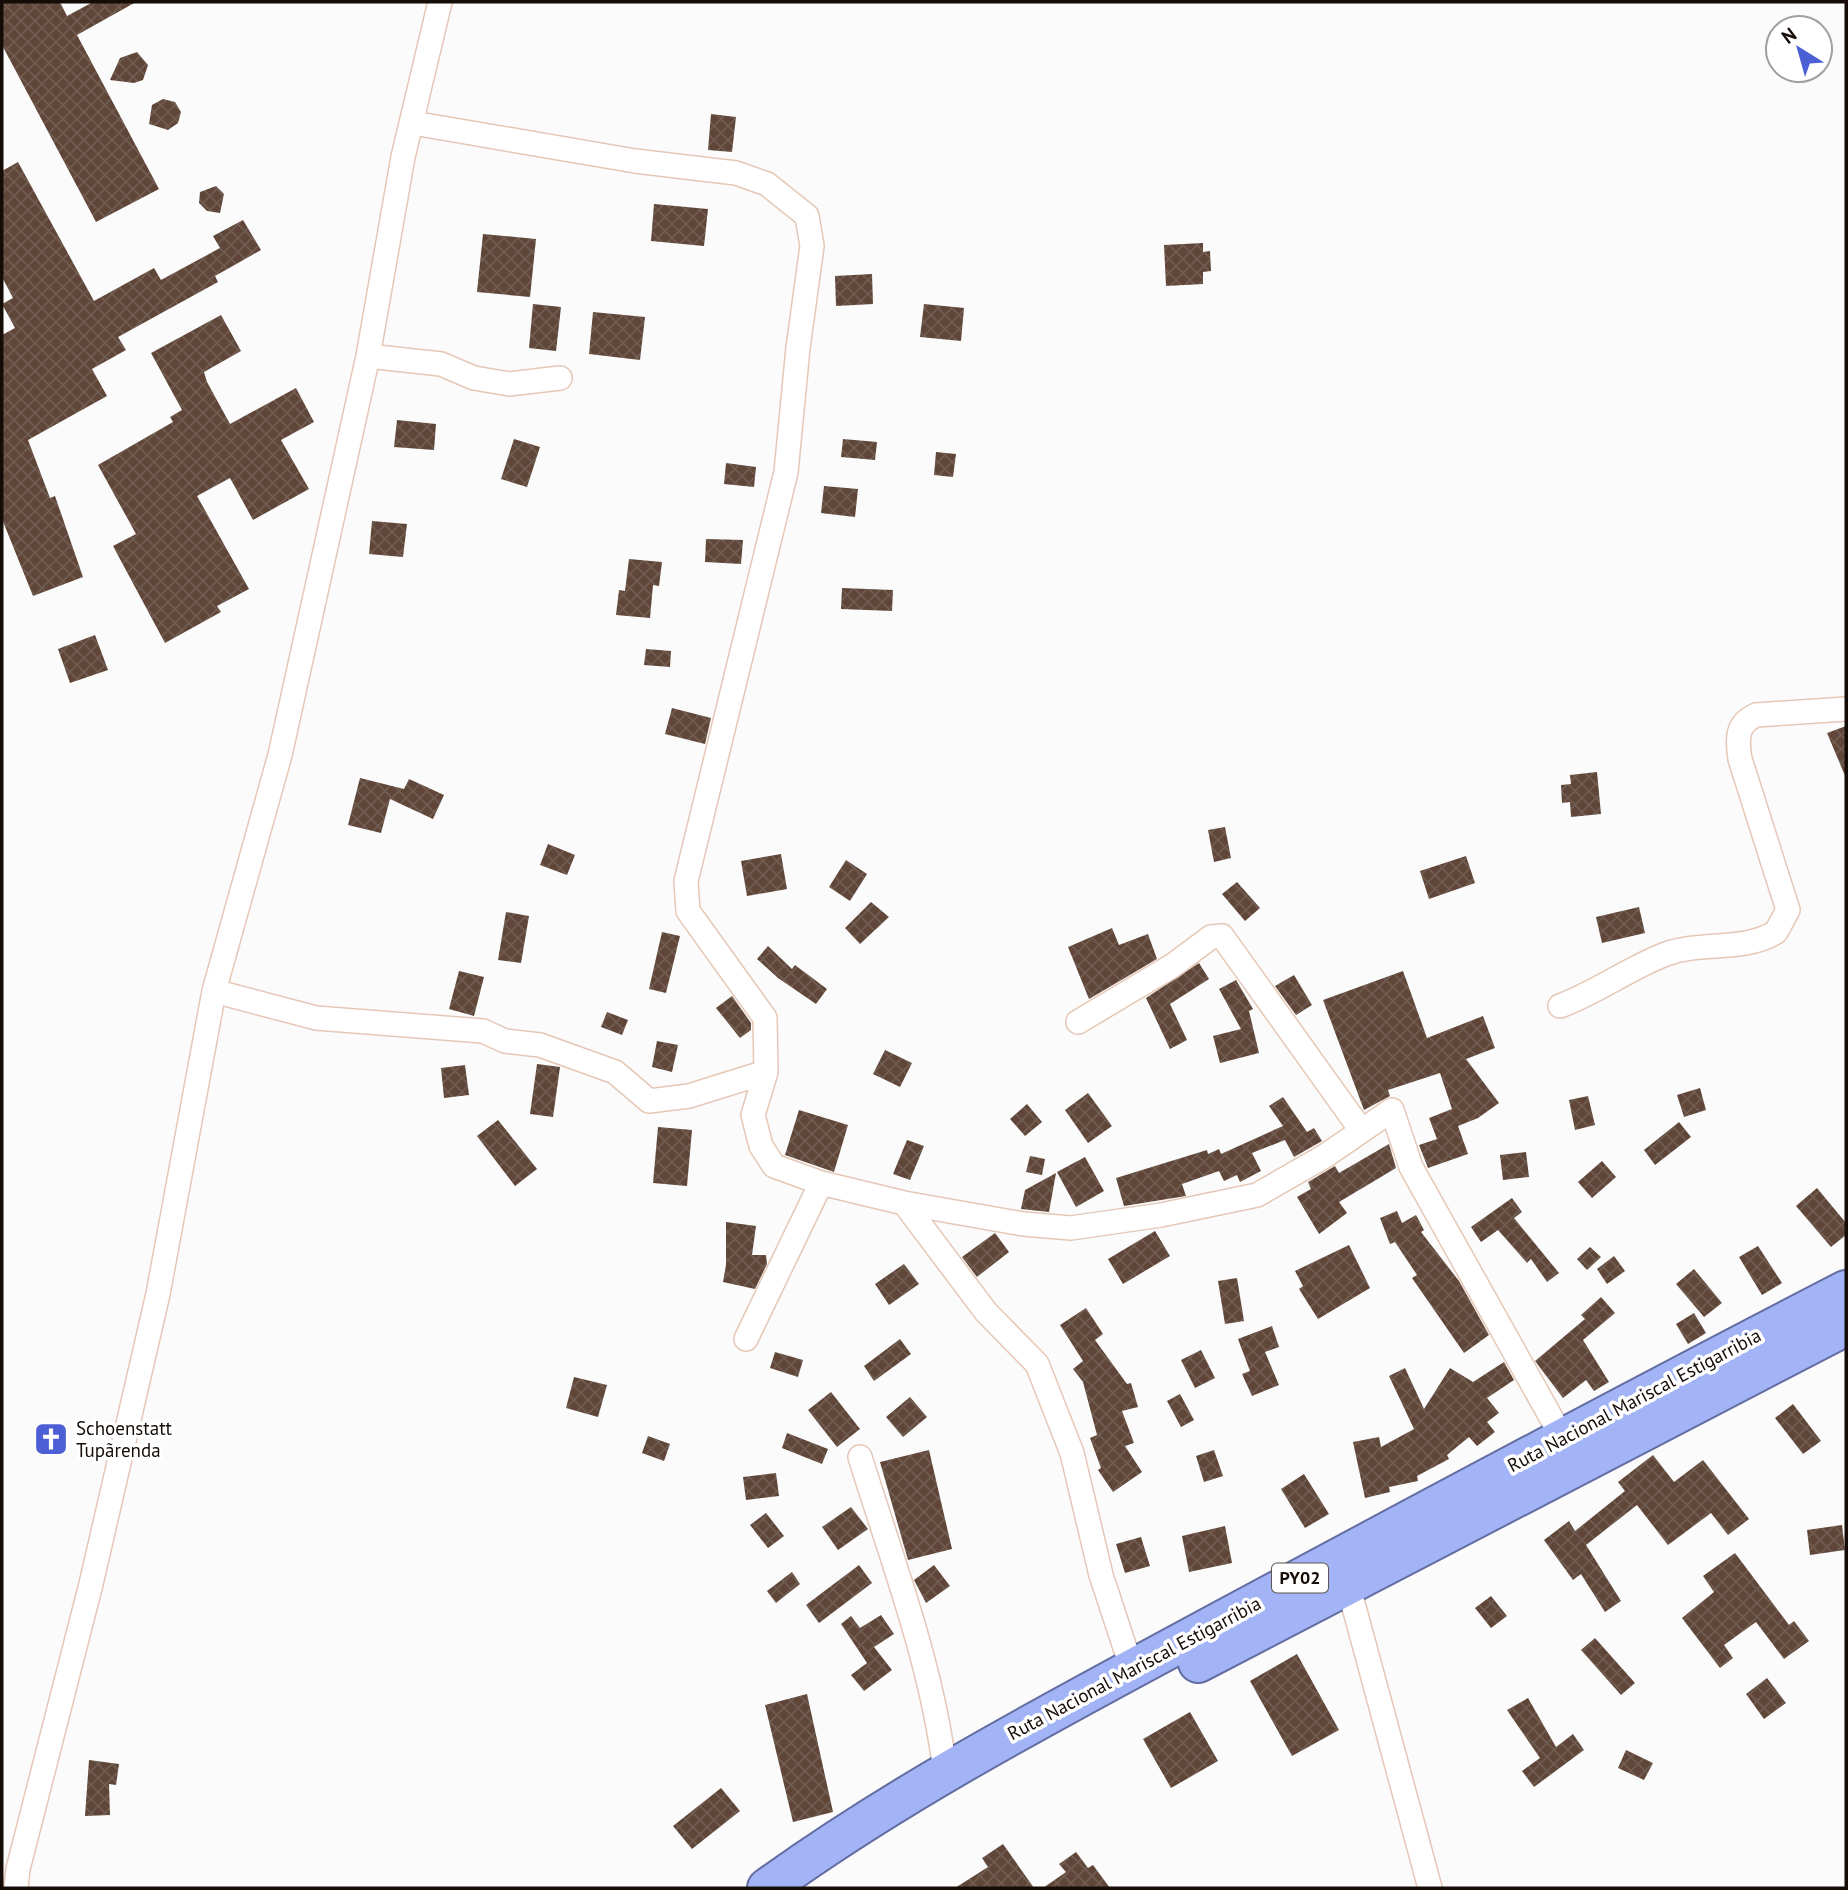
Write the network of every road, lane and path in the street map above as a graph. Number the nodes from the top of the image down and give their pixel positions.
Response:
1 (440, 2) edge
2 (413, 123) junction
3 (368, 356) junction
4 (560, 378) dead end
5 (1846, 709) edge
6 (214, 990) junction
7 (1560, 1006) dead end
8 (1078, 1022) dead end
9 (766, 1072) junction
10 (1361, 1130) junction
11 (821, 1183) junction
12 (904, 1203) junction
13 (1846, 1290) edge
14 (1846, 1326) edge
15 (746, 1339) dead end
16 (1562, 1437) junction
17 (860, 1457) dead end
18 (1348, 1585) junction
19 (1132, 1669) junction
20 (944, 1772) junction
21 (16, 1888) edge
22 (767, 1888) edge
23 (813, 1888) edge
24 (1430, 1888) edge

1 - 2 street
2 - 3 street
2 - 9 street
3 - 4 street
3 - 6 street
5 - 7 street
6 - 9 street
6 - 21 street
8 - 10 street
9 - 11 street
10 - 12 street
10 - 16 street
11 - 12 street
11 - 15 street
12 - 19 street
13 - 16 highway, Ruta Nacional Mariscal Estigarribia / PY02
14 - 18 highway, Ruta Nacional Mariscal Estigarribia / PY02
16 - 19 highway, Ruta Nacional Mariscal Estigarribia / PY02
17 - 20 street
18 - 23 highway, Ruta Nacional Mariscal Estigarribia / PY02
18 - 24 street
19 - 20 highway, Ruta Nacional Mariscal Estigarribia / PY02
20 - 22 highway, Ruta Nacional Mariscal Estigarribia / PY02

